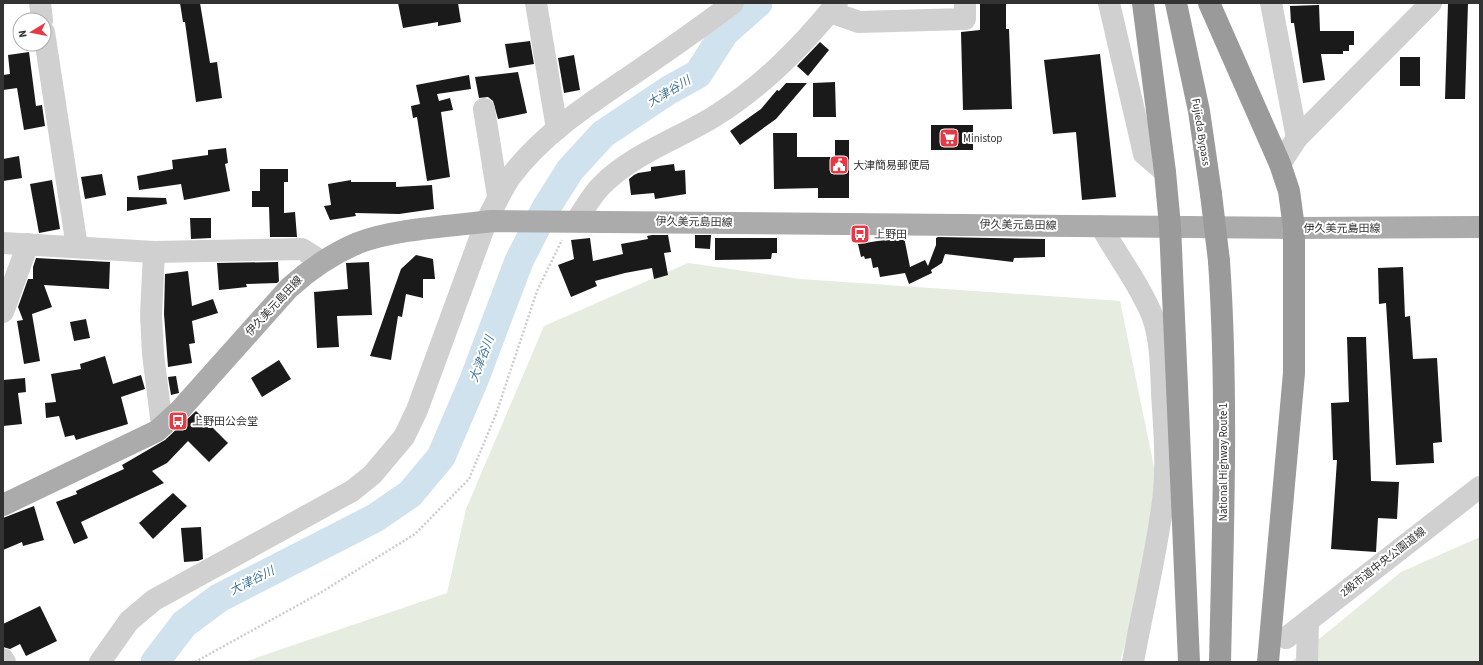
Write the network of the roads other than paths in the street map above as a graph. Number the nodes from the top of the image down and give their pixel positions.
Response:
1 (536, 3) edge
2 (733, 3) edge
3 (965, 3) edge
4 (1109, 3) edge
5 (1143, 3) edge
6 (1176, 3) edge
7 (1209, 3) edge
8 (1271, 3) edge
9 (1431, 3) edge
10 (834, 7) edge
11 (47, 52) edge
12 (484, 109) dead end
13 (557, 129) junction
14 (1298, 138) junction
15 (1280, 164) junction
16 (1165, 172) junction
17 (498, 196) junction
18 (489, 221) junction
19 (572, 221) junction
20 (1101, 226) junction
21 (1170, 226) junction
22 (1480, 227) edge
23 (1294, 228) junction
24 (3, 243) edge
25 (28, 244) junction
26 (77, 247) junction
27 (154, 252) junction
28 (321, 261) junction
29 (1219, 262) joint
30 (3, 312) edge
31 (162, 426) junction
32 (1480, 487) edge
33 (3, 505) edge
34 (1308, 621) junction
35 (1286, 638) dead end
36 (3, 659) edge
37 (5, 662) edge
38 (100, 662) edge
39 (1133, 662) edge
40 (1189, 662) edge
41 (1220, 662) edge
42 (1268, 662) edge
43 (1307, 662) edge

1 - 13 street
2 - 13 street
3 - 10 street
4 - 16 street
5 - 16 highway
6 - 29 highway, Fujieda Bypass, bridge
7 - 15 highway
8 - 14 street
9 - 14 street
10 - 19 street
11 - 26 street
12 - 17 street
13 - 17 street
14 - 15 street
15 - 23 highway
16 - 21 highway
17 - 18 street
18 - 19 main road, 伊久美元島田線
18 - 28 main road, 伊久美元島田線
18 - 38 street
19 - 20 main road, 伊久美元島田線
20 - 21 main road, 伊久美元島田線
20 - 39 street
21 - 23 main road, 伊久美元島田線
21 - 40 highway
22 - 23 main road, 伊久美元島田線
23 - 42 highway
24 - 25 street
25 - 26 street
25 - 30 street
26 - 27 street
27 - 28 street
27 - 31 street
28 - 31 main road, 伊久美元島田線
29 - 41 highway, National Highway Route 1
31 - 33 main road, 伊久美元島田線
32 - 34 street, 2級市道中央公園道線
34 - 35 street, 2級市道中央公園道線
34 - 43 street
36 - 37 street

